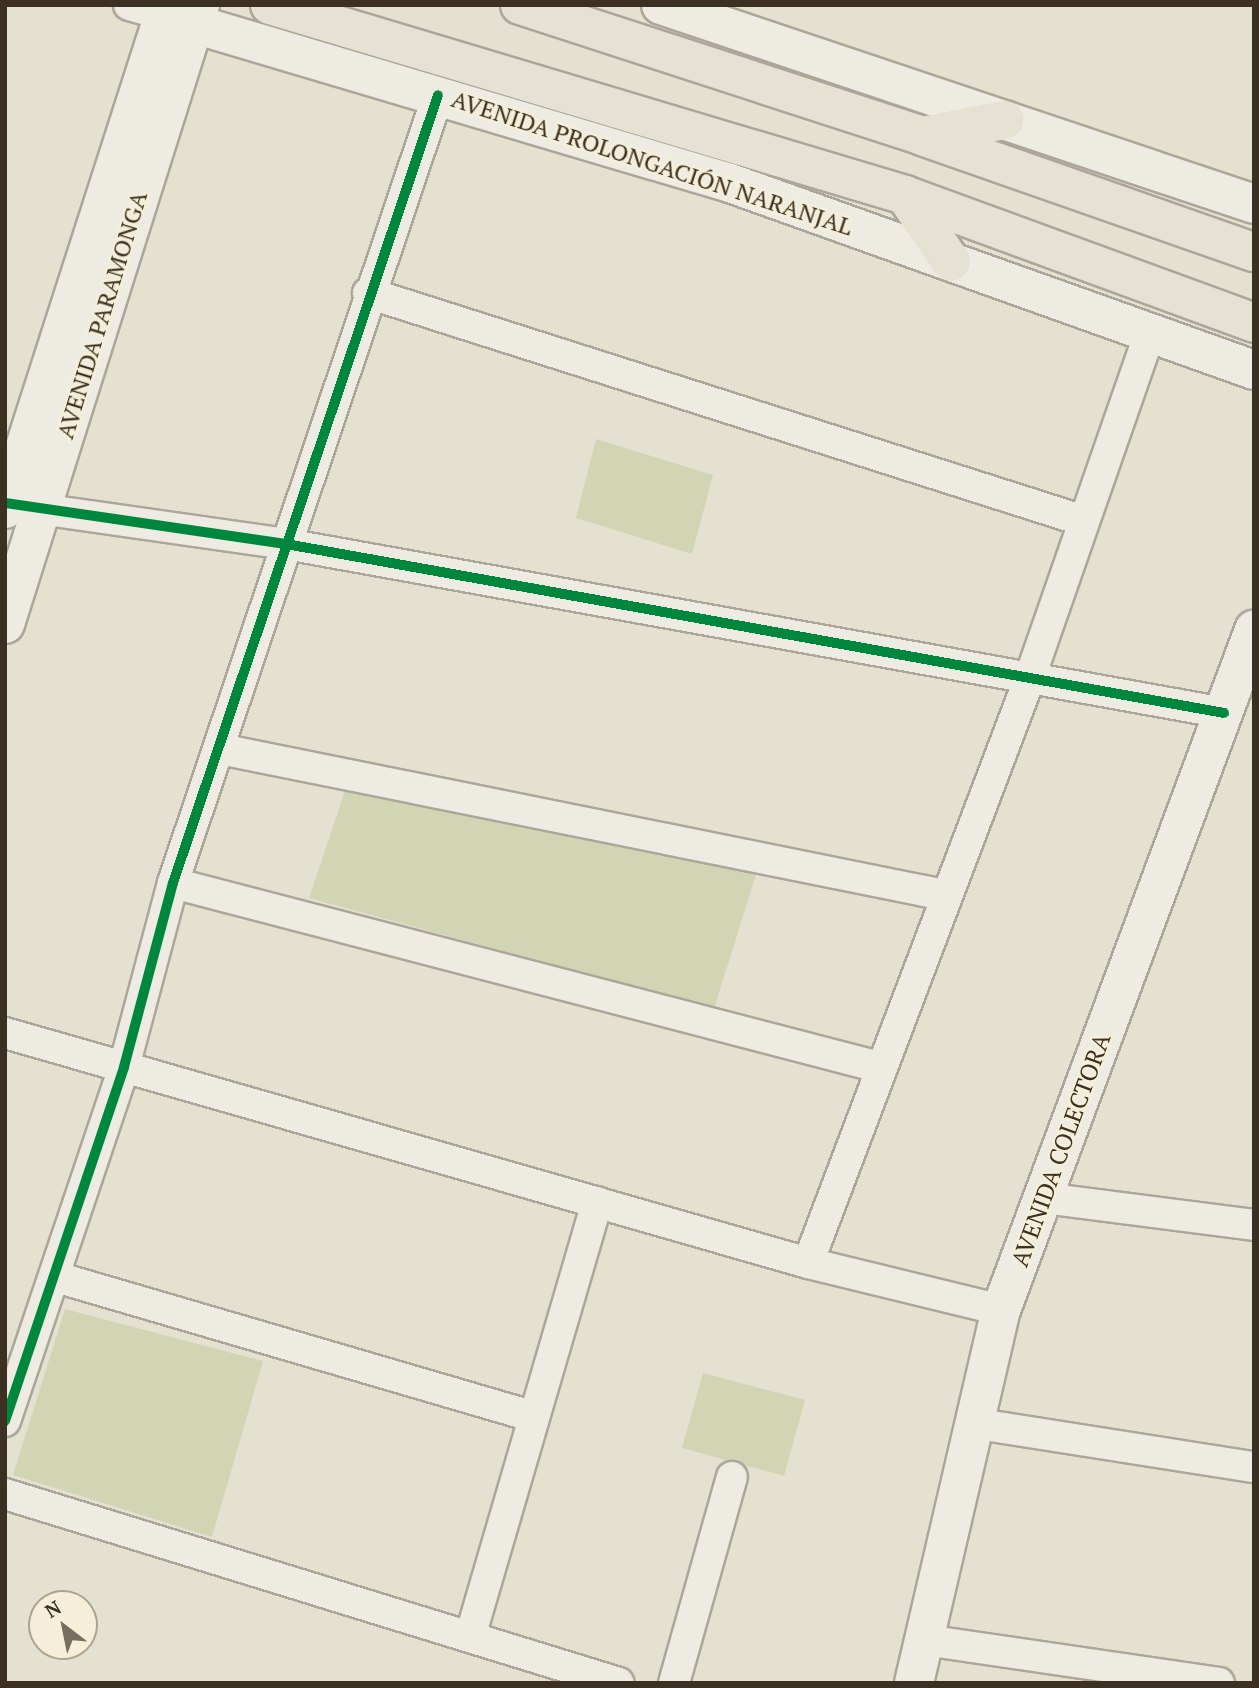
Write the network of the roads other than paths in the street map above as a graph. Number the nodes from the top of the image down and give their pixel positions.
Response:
1 (270, 5) edge
2 (520, 5) edge
3 (661, 5) edge
4 (171, 11) edge
5 (438, 95) junction
6 (1004, 120) junction
7 (922, 136) junction
8 (905, 195) junction
9 (1254, 204) edge
10 (1254, 252) edge
11 (951, 262) junction
12 (368, 293) junction
13 (1254, 323) edge
14 (1150, 334) junction
15 (1254, 370) edge
16 (15, 506) edge
17 (1084, 521) junction
18 (286, 544) junction
19 (5, 624) edge
20 (1252, 638) edge
21 (1028, 680) junction
22 (1224, 713) junction
23 (220, 749) junction
24 (173, 883) junction
25 (944, 895) junction
26 (5, 1033) edge
27 (124, 1067) junction
28 (879, 1067) junction
29 (1044, 1198) junction
30 (597, 1202) junction
31 (1252, 1219) edge
32 (808, 1263) junction
33 (56, 1277) junction
34 (1001, 1310) junction
35 (534, 1417) junction
36 (5, 1421) edge
37 (978, 1424) junction
38 (1254, 1467) edge
39 (732, 1477) dead end
40 (5, 1494) edge
41 (470, 1637) junction
42 (925, 1640) junction
43 (619, 1683) edge
44 (674, 1683) edge
45 (914, 1683) edge
46 (1219, 1683) edge

1 - 8 main road, AVENIDA PROLONGACIÓN NARANJAL
2 - 7 main road
3 - 6 street
4 - 5 street, AVENIDA PROLONGACIÓN NARANJAL
4 - 16 street, AVENIDA PARAMONGA
5 - 11 street, AVENIDA PROLONGACIÓN NARANJAL
5 - 12 street
6 - 7 main road
6 - 9 street
7 - 10 main road
8 - 11 main road
8 - 13 main road, AVENIDA PROLONGACIÓN NARANJAL
11 - 14 street, AVENIDA PROLONGACIÓN NARANJAL
12 - 17 street
12 - 18 street
14 - 15 street, AVENIDA PROLONGACIÓN NARANJAL
14 - 17 street
16 - 18 street
16 - 19 street, AVENIDA PARAMONGA
17 - 21 street
18 - 21 street
18 - 23 street
20 - 22 street, AVENIDA COLECTORA
21 - 22 street
21 - 25 street
22 - 29 street, AVENIDA COLECTORA
23 - 24 street
23 - 25 street
24 - 27 street
24 - 28 street
25 - 28 street
26 - 27 street
27 - 30 street
27 - 33 street
28 - 32 street
29 - 31 street
29 - 34 street, AVENIDA COLECTORA
30 - 32 street
30 - 35 street
32 - 34 street
33 - 35 street
33 - 36 street
34 - 37 street, AVENIDA COLECTORA
35 - 41 street
37 - 38 street
37 - 42 street, AVENIDA COLECTORA
39 - 44 street
40 - 41 street
41 - 43 street
42 - 45 street, AVENIDA COLECTORA
42 - 46 street

